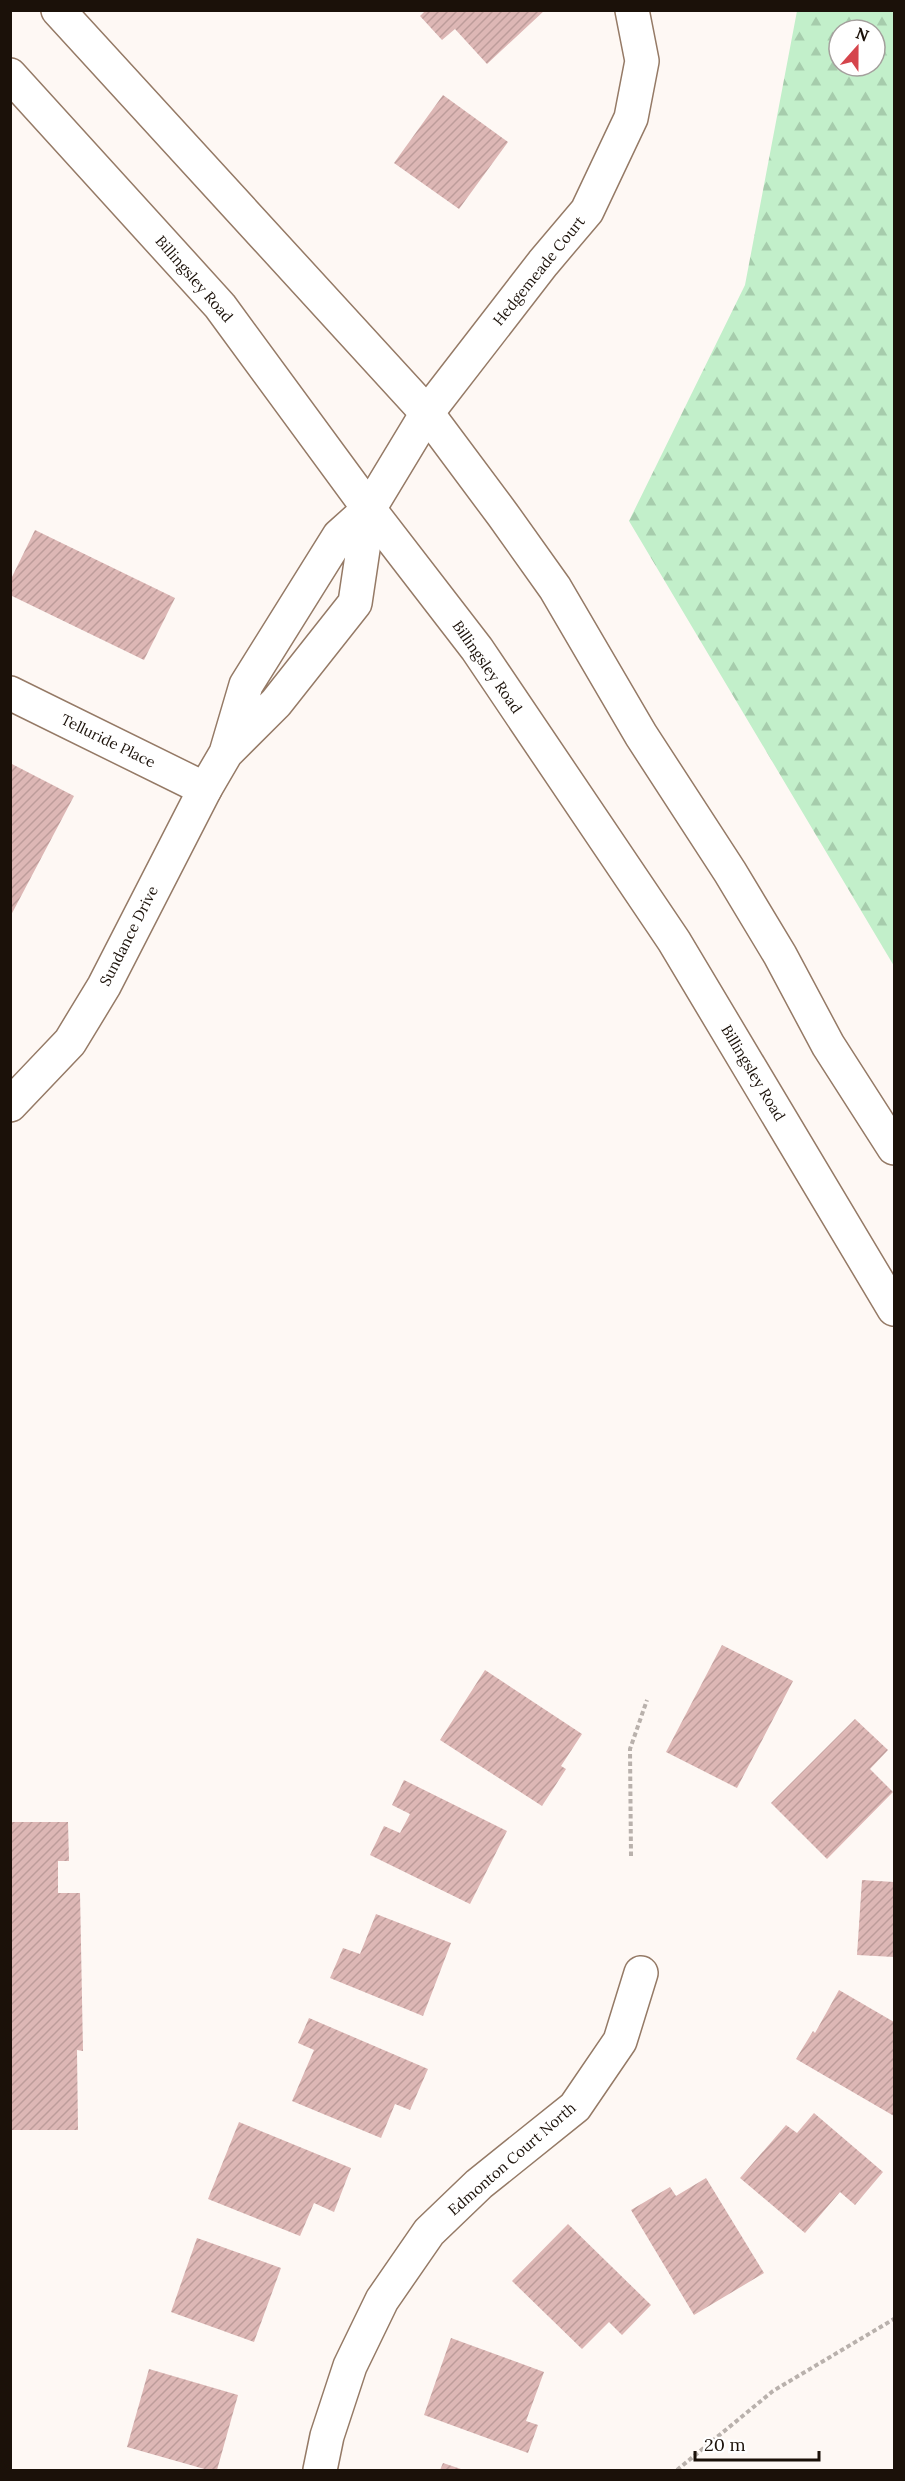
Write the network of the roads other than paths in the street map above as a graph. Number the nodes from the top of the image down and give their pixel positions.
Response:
1 (58, 10) edge
2 (632, 10) edge
3 (10, 75) edge
4 (427, 413) junction
5 (369, 509) junction
6 (10, 693) edge
7 (226, 753) junction
8 (205, 789) junction
9 (10, 1105) edge
10 (894, 1148) edge
11 (894, 1309) edge
12 (641, 1973) dead end
13 (320, 2470) edge

1 - 4 main road
2 - 4 main road, Hedgemeade Court
3 - 5 main road, Billingsley Road
4 - 5 main road, Sundance Drive
4 - 10 main road
5 - 7 main road, Sundance Drive
5 - 7 main road, Sundance Drive
5 - 11 main road, Billingsley Road
6 - 8 main road, Telluride Place
7 - 8 main road, Sundance Drive
8 - 9 main road, Sundance Drive
12 - 13 main road, Edmonton Court North

